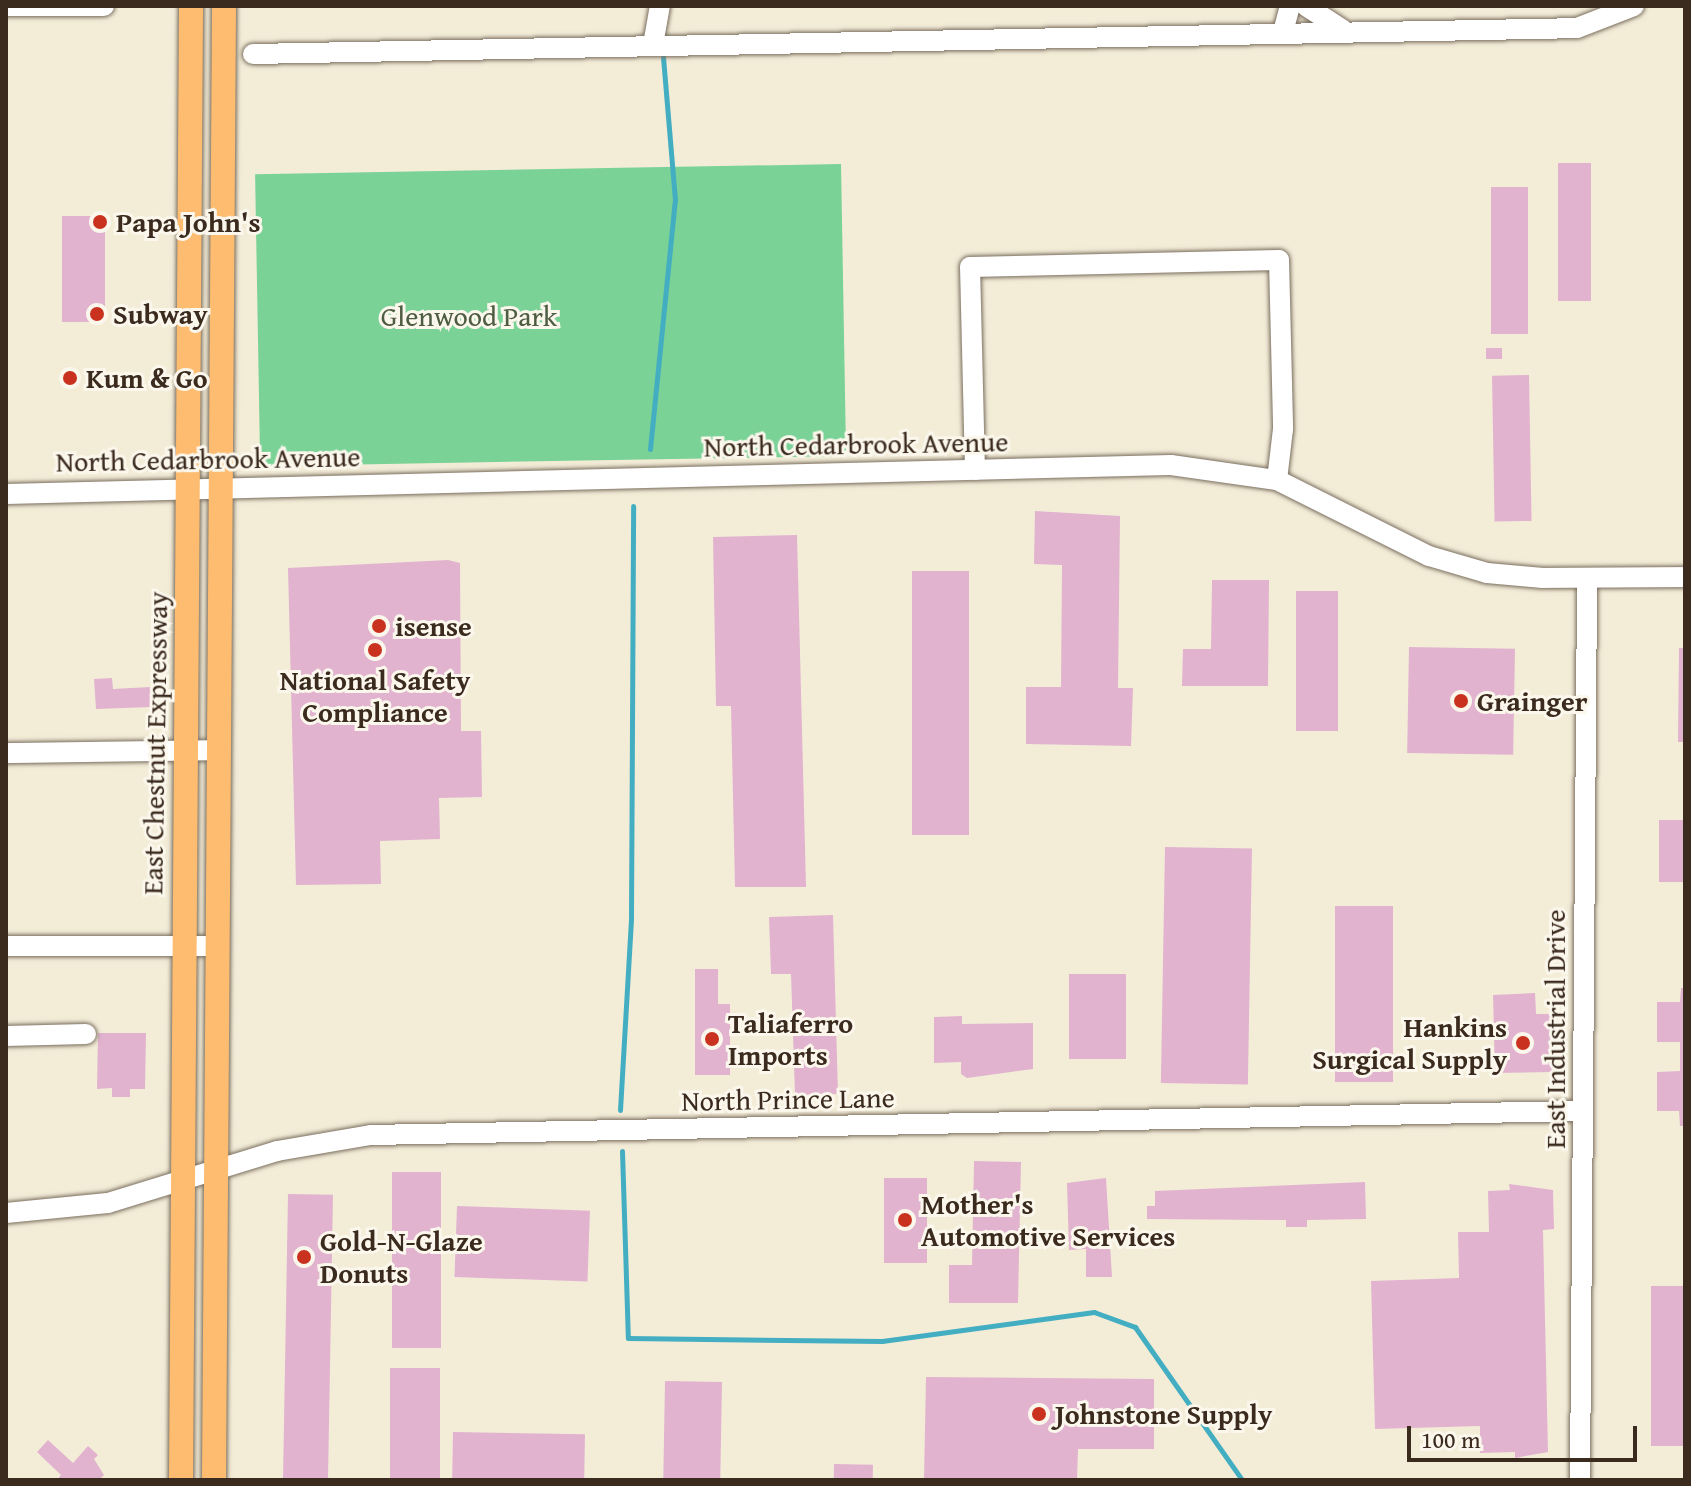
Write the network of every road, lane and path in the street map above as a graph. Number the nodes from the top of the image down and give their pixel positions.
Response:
1 (6, 6) edge
2 (104, 6) edge
3 (191, 6) edge
4 (224, 6) edge
5 (660, 6) edge
6 (1290, 6) edge
7 (1306, 6) edge
8 (1634, 6) edge
9 (1343, 30) junction
10 (1283, 32) junction
11 (653, 45) junction
12 (253, 54) dead end
13 (975, 470) junction
14 (1277, 480) junction
15 (219, 485) junction
16 (188, 486) junction
17 (6, 494) edge
18 (1685, 577) edge
19 (1587, 579) junction
20 (186, 750) junction
21 (218, 750) junction
22 (6, 753) edge
23 (183, 944) junction
24 (6, 946) edge
25 (218, 946) junction
26 (86, 1034) dead end
27 (6, 1036) edge
28 (1582, 1111) junction
29 (217, 1170) junction
30 (183, 1184) junction
31 (6, 1213) edge
32 (181, 1480) edge
33 (214, 1480) edge
34 (1580, 1480) edge

1 - 2 street
3 - 16 main road, East Chestnut Expressway
4 - 15 main road
5 - 11 street
6 - 10 street
7 - 9 street
8 - 9 street
9 - 10 street
10 - 11 street
11 - 12 street
13 - 14 street, North Cedarbrook Avenue
13 - 14 street
13 - 15 street, North Cedarbrook Avenue
14 - 19 street, North Cedarbrook Avenue
15 - 16 street, North Cedarbrook Avenue
15 - 21 main road
16 - 17 street, North Cedarbrook Avenue
16 - 20 main road, East Chestnut Expressway
18 - 19 street, North Cedarbrook Avenue
19 - 28 street, East Industrial Drive
20 - 21 street
20 - 22 street
20 - 23 main road, East Chestnut Expressway
21 - 25 main road
23 - 24 street
23 - 25 street
23 - 30 main road, East Chestnut Expressway
25 - 29 main road
26 - 27 street
28 - 29 street, North Prince Lane
28 - 34 street, East Industrial Drive
29 - 30 street, North Prince Lane
29 - 33 main road
30 - 31 street, North Prince Lane
30 - 32 main road, East Chestnut Expressway

